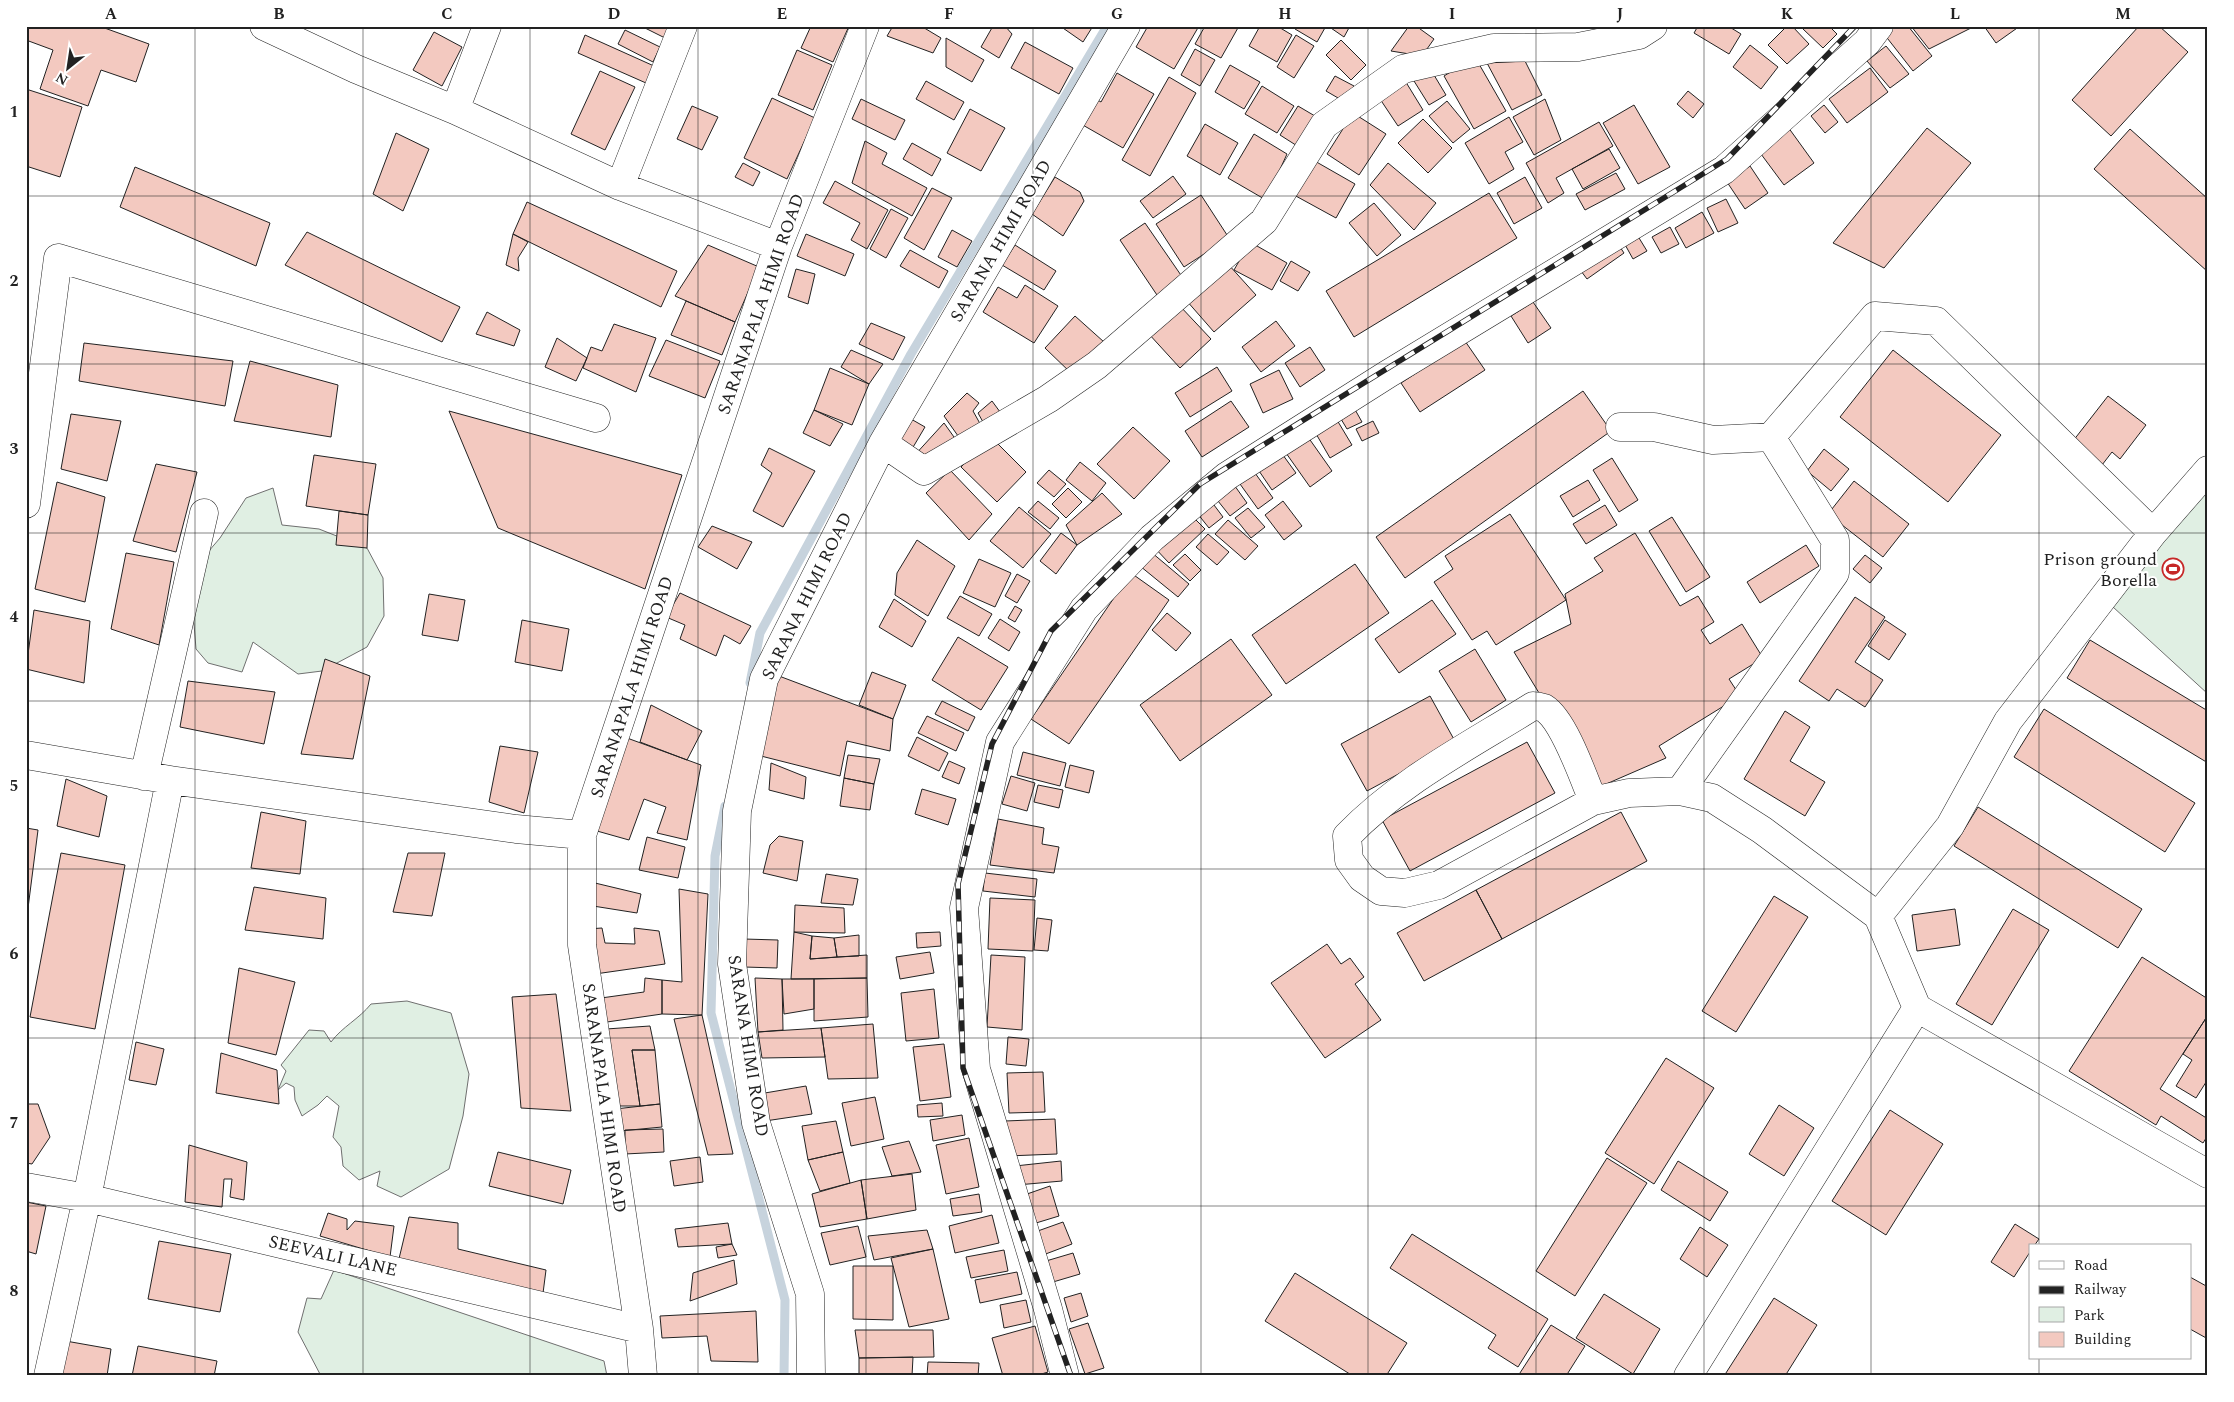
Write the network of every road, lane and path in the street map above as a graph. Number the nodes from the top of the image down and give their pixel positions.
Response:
1 (264, 26) edge
2 (487, 26) edge
3 (683, 26) edge
4 (865, 26) edge
5 (1126, 26) edge
6 (1546, 26) edge
7 (1653, 26) edge
8 (1879, 26) edge
9 (1578, 47) junction
10 (455, 110) junction
11 (620, 186) junction
12 (778, 246) junction
13 (596, 418) dead end
14 (1620, 427) dead end
15 (1771, 437) junction
16 (883, 443) junction
17 (2208, 470) edge
18 (26, 504) edge
19 (204, 513) dead end
20 (2153, 533) junction
21 (26, 755) edge
22 (156, 778) junction
23 (1680, 791) junction
24 (1593, 801) junction
25 (582, 835) junction
26 (1878, 916) junction
27 (1917, 1008) junction
28 (2208, 1174) edge
29 (26, 1187) edge
30 (87, 1198) junction
31 (639, 1329) junction
32 (48, 1376) edge
33 (643, 1376) edge
34 (811, 1376) edge
35 (1065, 1376) edge
36 (1688, 1376) edge

1 - 10 street
2 - 10 street
3 - 11 street
4 - 12 street, SARANAPALA HIMI ROAD
5 - 16 street, SARANA HIMI ROAD
6 - 9 street
7 - 9 street
8 - 35 street
9 - 16 street
10 - 11 street
11 - 12 street
12 - 25 street, SARANAPALA HIMI ROAD
13 - 18 street
14 - 15 street
15 - 20 street
15 - 23 street
16 - 34 street, SARANA HIMI ROAD
17 - 20 street
19 - 22 street
20 - 26 street
21 - 22 street
22 - 25 street
22 - 30 street
23 - 24 street
23 - 26 street
24 - 24 street
25 - 31 street, SARANAPALA HIMI ROAD
26 - 27 street
27 - 28 street
27 - 36 street
29 - 30 street, SEEVALI LANE
30 - 31 street, SEEVALI LANE
30 - 32 street
31 - 33 street, SARANAPALA HIMI ROAD

